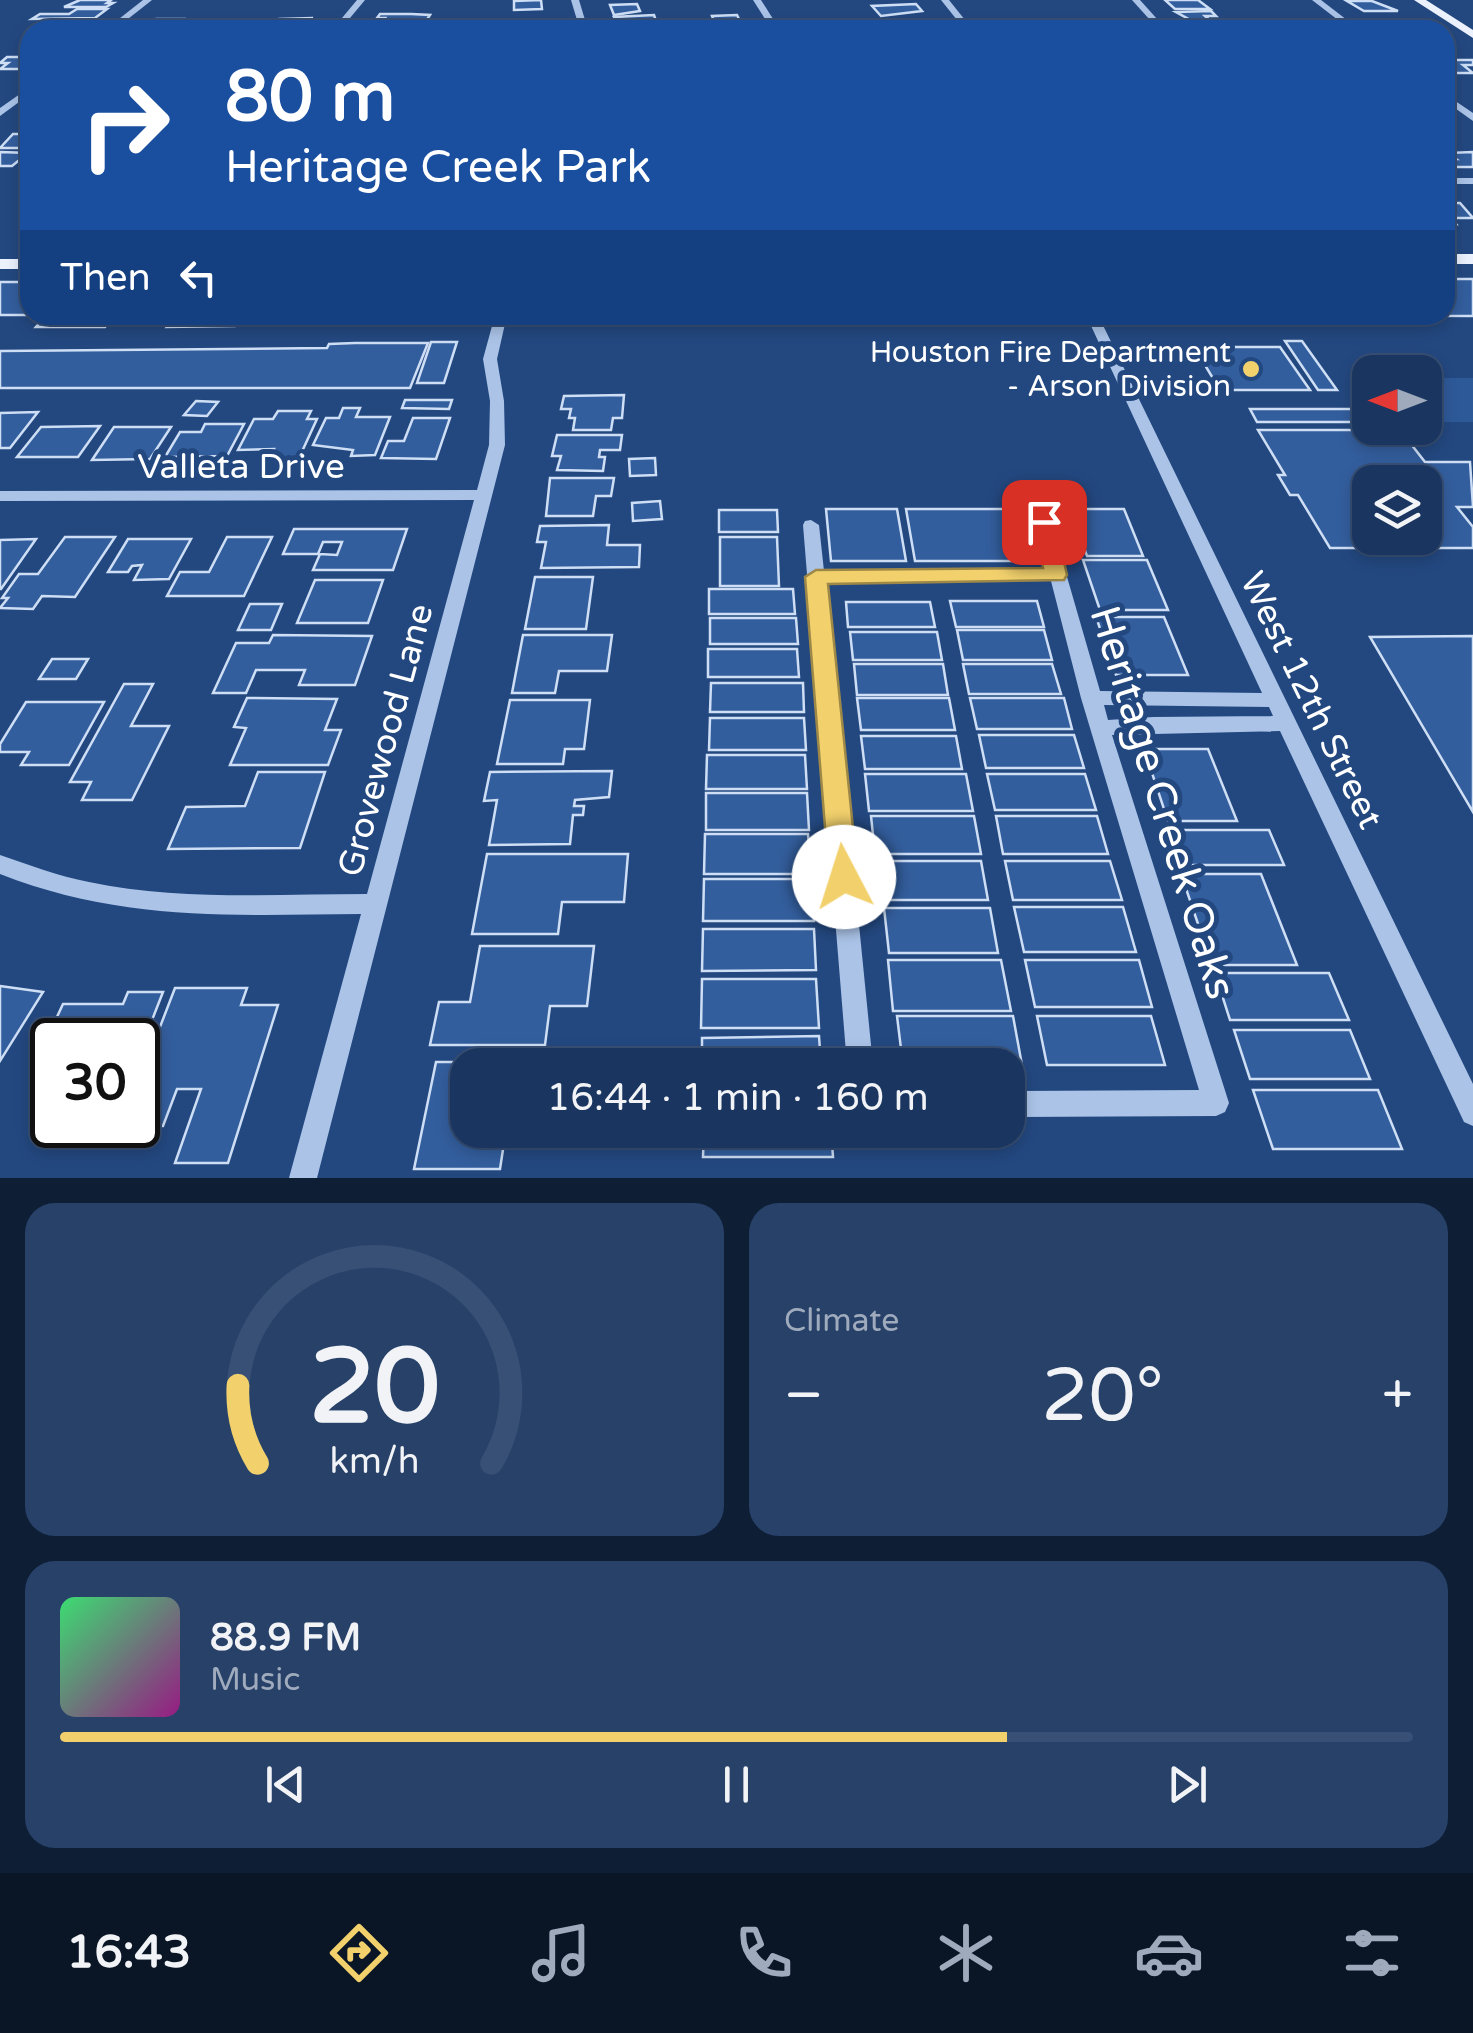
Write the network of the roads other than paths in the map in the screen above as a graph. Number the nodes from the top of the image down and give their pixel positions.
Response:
1 (148, 0) edge
2 (361, 0) edge
3 (945, 0) edge
4 (1136, 0) edge
5 (1316, 0) edge
6 (1419, 0) edge
7 (122, 20) edge
8 (344, 20) edge
9 (962, 20) edge
10 (1155, 20) edge
11 (1343, 20) edge
12 (1451, 20) edge
13 (20, 98) edge
14 (0, 113) edge
15 (498, 325) edge
16 (1097, 325) edge
17 (482, 495) junction
18 (0, 496) edge
19 (1044, 522) dead end
20 (811, 525) dead end
21 (1056, 575) junction
22 (816, 577) junction
23 (1092, 698) junction
24 (1276, 700) junction
25 (1287, 723) junction
26 (1100, 728) junction
27 (0, 864) edge
28 (376, 904) junction
29 (858, 1048) edge
30 (1025, 1104) edge
31 (1473, 1113) edge
32 (303, 1178) edge

1 - 7 street
2 - 8 street
3 - 9 street
4 - 10 street
5 - 11 street
6 - 12 main road
13 - 14 street
15 - 17 street, Grovewood Lane
16 - 24 street, West 12th Street
17 - 18 street, Valleta Drive
17 - 28 street, Grovewood Lane
19 - 21 street, Heritage Creek Oaks
20 - 22 street
21 - 22 street
21 - 23 street, Heritage Creek Oaks
22 - 29 street
23 - 24 street
23 - 26 street, Heritage Creek Oaks
24 - 25 street, West 12th Street
25 - 26 street
25 - 31 street, West 12th Street
26 - 30 street, Heritage Creek Oaks
27 - 28 street
28 - 32 street, Grovewood Lane

